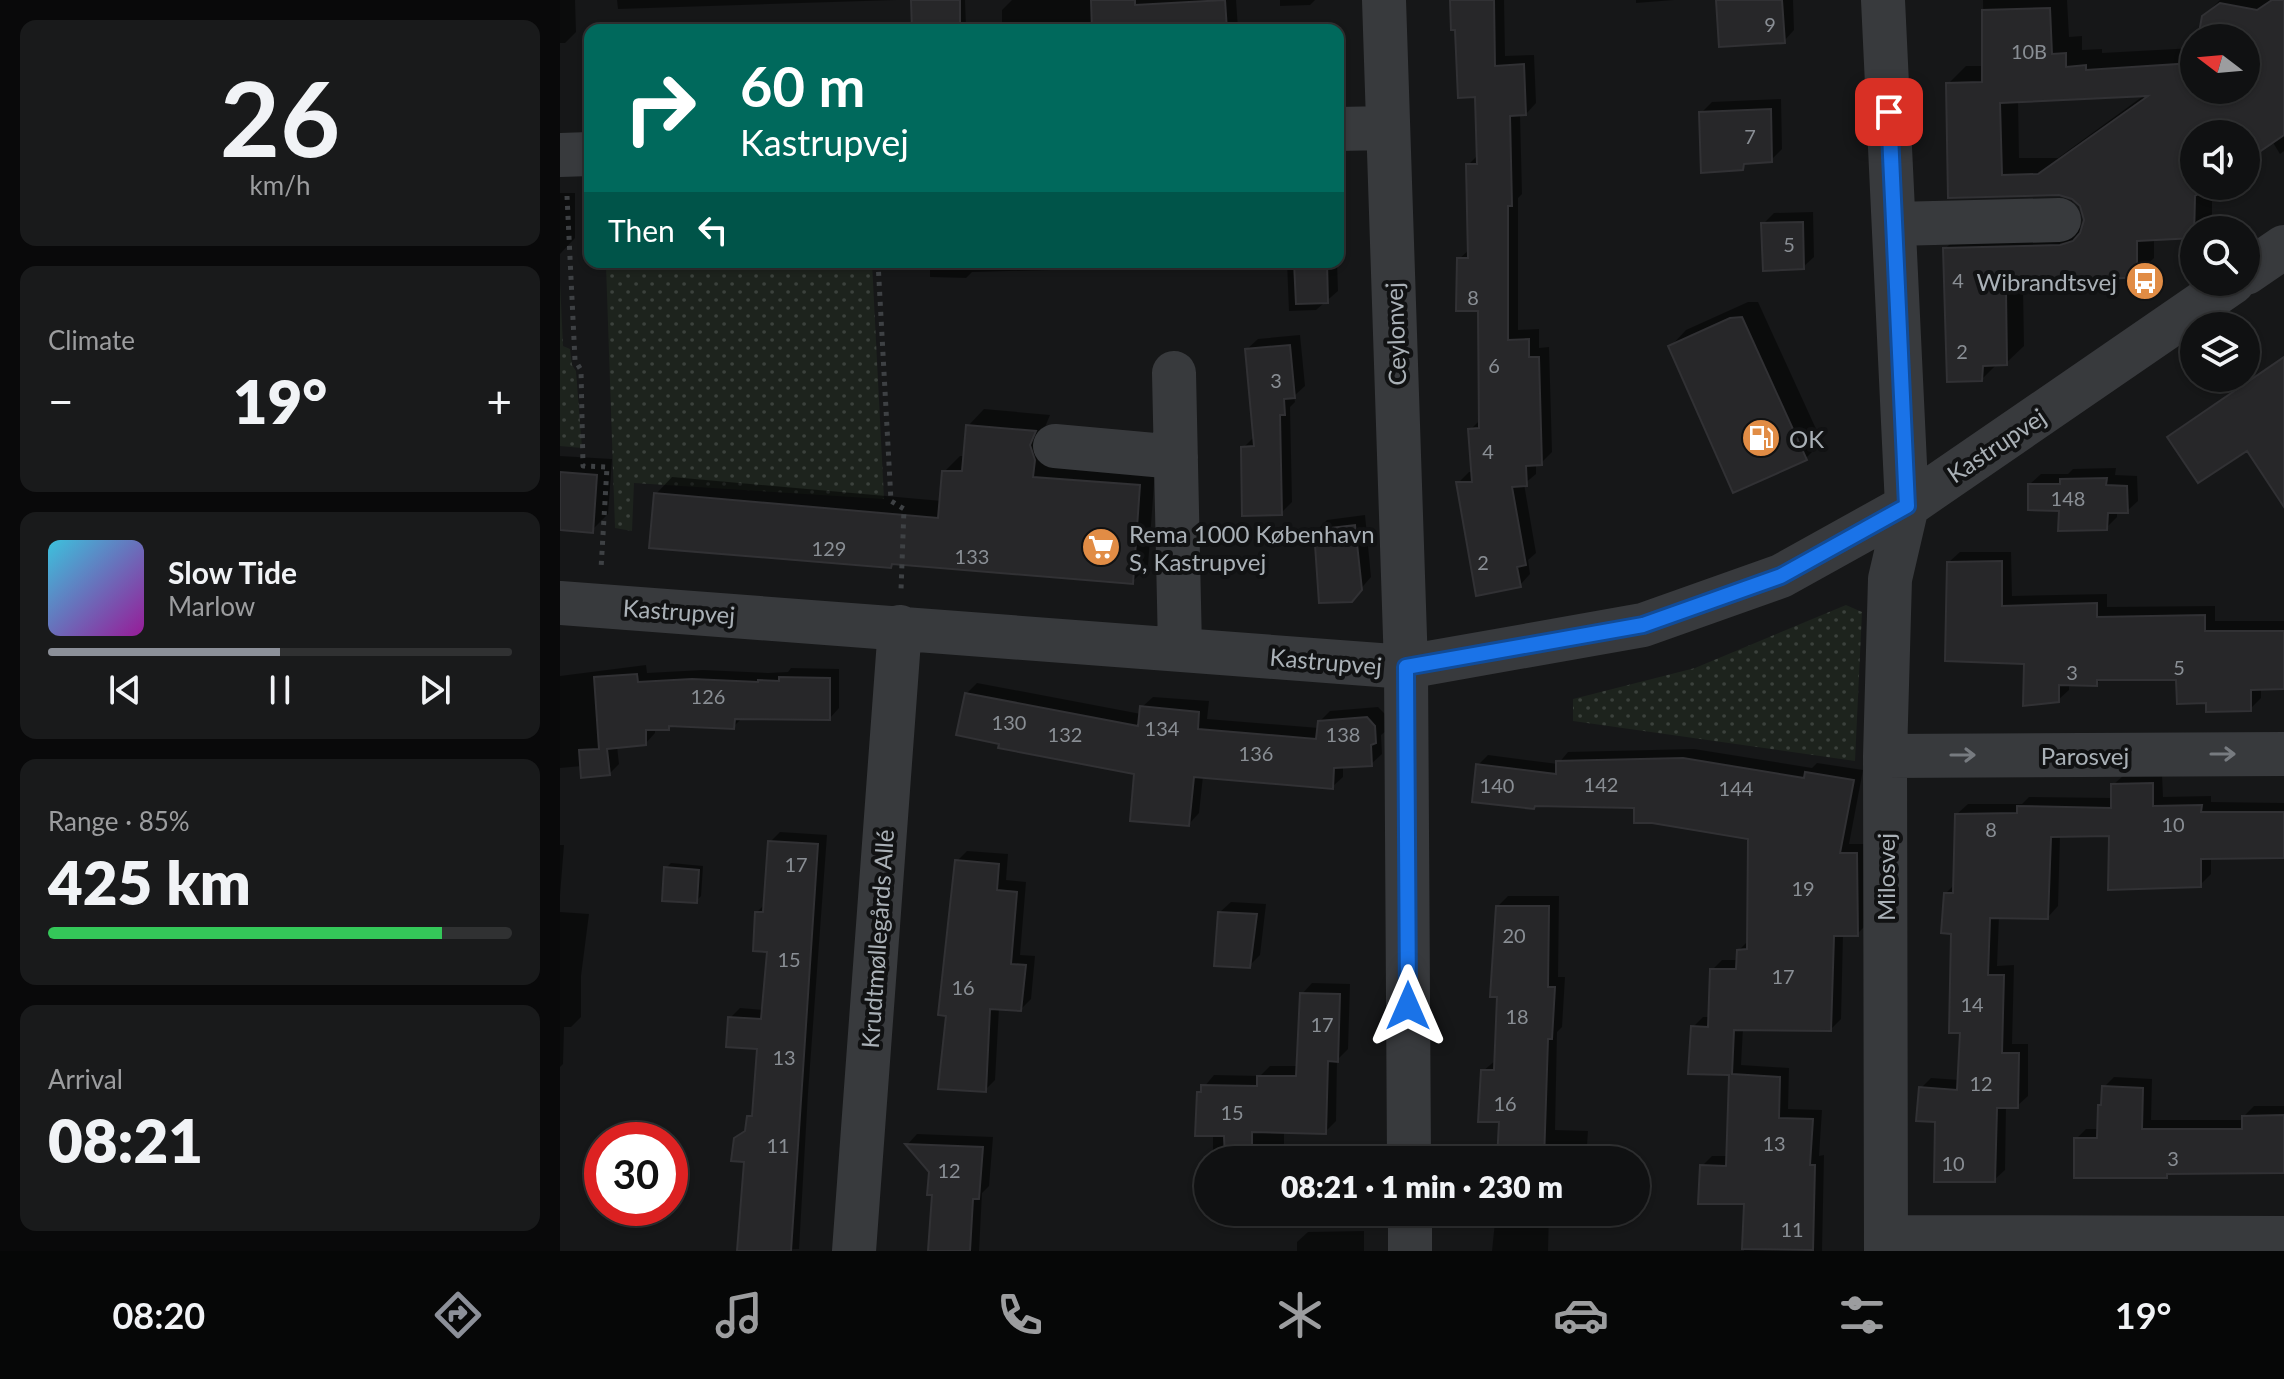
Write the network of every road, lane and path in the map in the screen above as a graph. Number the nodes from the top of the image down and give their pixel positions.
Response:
1 (1384, 0) edge
2 (1883, 0) edge
3 (1388, 128) junction
4 (1344, 129) edge
5 (572, 155) edge
6 (2059, 220) dead end
7 (1894, 224) junction
8 (2284, 247) edge
9 (2260, 263) edge
10 (878, 268) edge
11 (2213, 296) edge
12 (1174, 373) dead end
13 (1055, 446) dead end
14 (1176, 457) junction
15 (1907, 506) junction
16 (579, 604) edge
17 (900, 627) junction
18 (1180, 648) junction
19 (1406, 667) junction
20 (2284, 754) edge
21 (1885, 756) junction
22 (1409, 1146) edge
23 (1410, 1226) edge
24 (2284, 1238) edge
25 (1886, 1244) edge
26 (854, 1251) edge
27 (1410, 1251) edge

1 - 3 street, Ceylonvej
2 - 7 street, Milosvej
3 - 4 street
3 - 19 street, Ceylonvej
5 - 16 path
6 - 7 street
7 - 15 street, Milosvej
8 - 9 street
10 - 17 path
11 - 15 street, Kastrupvej
12 - 14 street
13 - 14 street
14 - 18 street
15 - 19 street, Kastrupvej
15 - 21 street, Milosvej
16 - 17 street, Kastrupvej
17 - 18 street, Kastrupvej
17 - 26 street, Krudtmøllegårds Allé
18 - 19 street, Kastrupvej
19 - 22 street, Ceylonvej
21 -> 20 street, Parosvej
21 - 25 street, Milosvej
23 - 27 street
24 - 25 street

